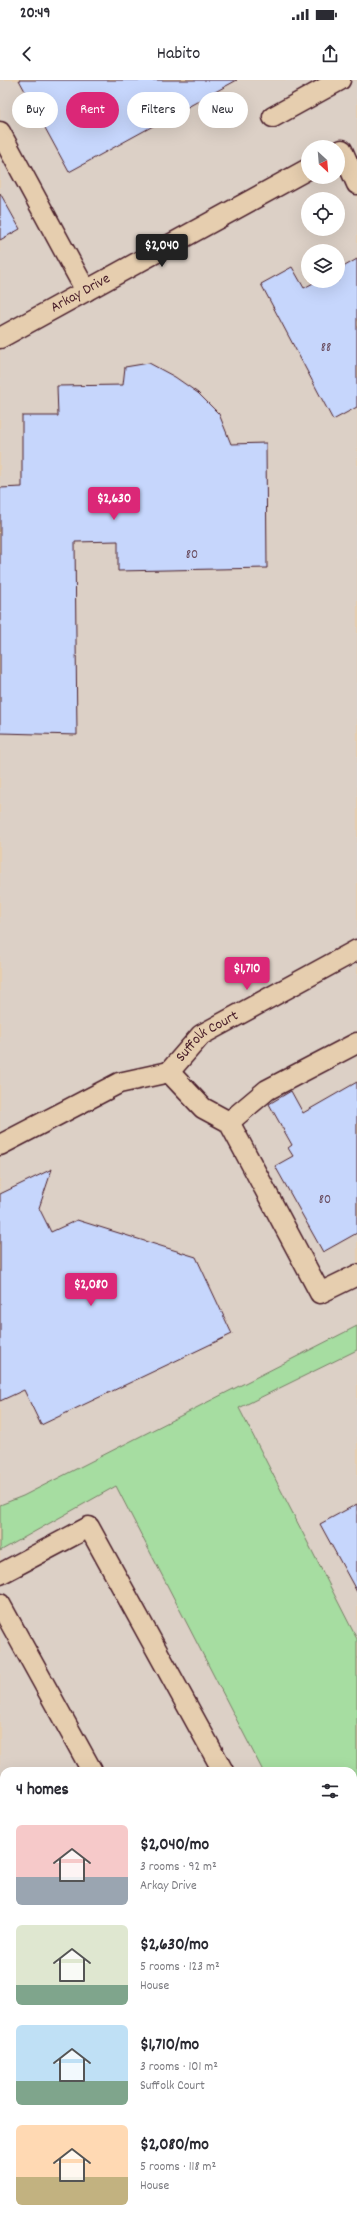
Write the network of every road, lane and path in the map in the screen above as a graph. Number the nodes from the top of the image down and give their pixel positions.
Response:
1 (340, 80) edge
2 (273, 117) dead end
3 (0, 132) edge
4 (346, 148) edge
5 (301, 173) edge
6 (357, 184) edge
7 (86, 291) junction
8 (0, 338) edge
9 (357, 950) edge
10 (357, 1043) edge
11 (168, 1072) junction
12 (229, 1122) junction
13 (0, 1145) edge
14 (357, 1275) edge
15 (0, 1574) edge
16 (0, 1604) edge
17 (90, 1767) edge
18 (221, 1767) edge

1 - 2 street
3 - 7 street
4 - 6 street
5 - 7 street, Arkay Drive
7 - 8 street, Arkay Drive
9 - 11 street, Suffolk Court
10 - 12 street
11 - 12 street
11 - 13 street
12 - 14 street
15 - 18 street
16 - 17 street

